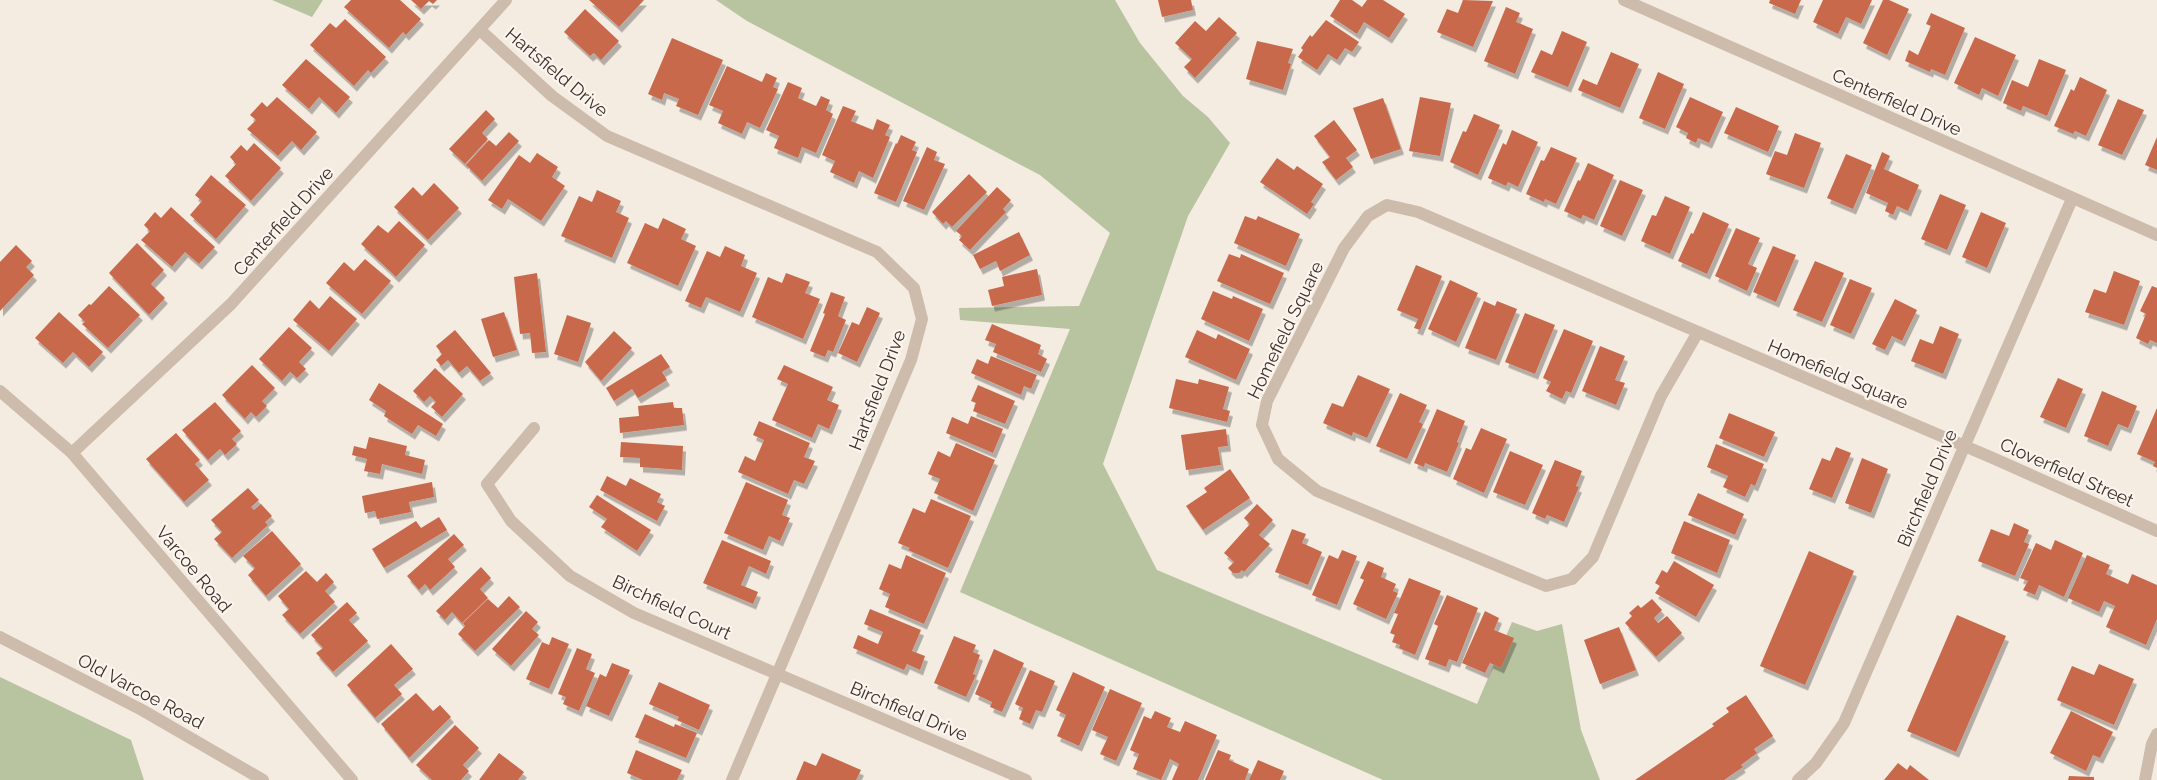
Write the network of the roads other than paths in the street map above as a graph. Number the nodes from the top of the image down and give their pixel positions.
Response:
1 (506, 0) edge
2 (1624, 0) edge
3 (480, 30) junction
4 (2072, 198) junction
5 (2157, 235) edge
6 (1698, 332) junction
7 (0, 390) edge
8 (534, 428) dead end
9 (1964, 446) junction
10 (72, 453) junction
11 (2157, 531) edge
12 (0, 637) edge
13 (778, 674) junction
14 (2157, 734) edge
15 (263, 780) edge
16 (352, 780) edge
17 (732, 780) edge
18 (1026, 780) edge
19 (1798, 780) edge
20 (2145, 780) edge

1 - 3 street, Centerfield Drive
2 - 4 street, Centerfield Drive
3 - 10 street, Centerfield Drive
3 - 13 street, Hartsfield Drive
4 - 5 street, Centerfield Drive
4 - 9 street, Birchfield Drive
6 - 6 street, Homefield Square
6 - 9 street, Homefield Square
7 - 10 street, Varcoe Road
8 - 13 street, Birchfield Court
9 - 11 street, Cloverfield Street
9 - 19 street, Birchfield Drive
10 - 16 street, Varcoe Road
12 - 15 street, Old Varcoe Road
13 - 17 street, Hartsfield Drive
13 - 18 street, Birchfield Drive
14 - 20 street

